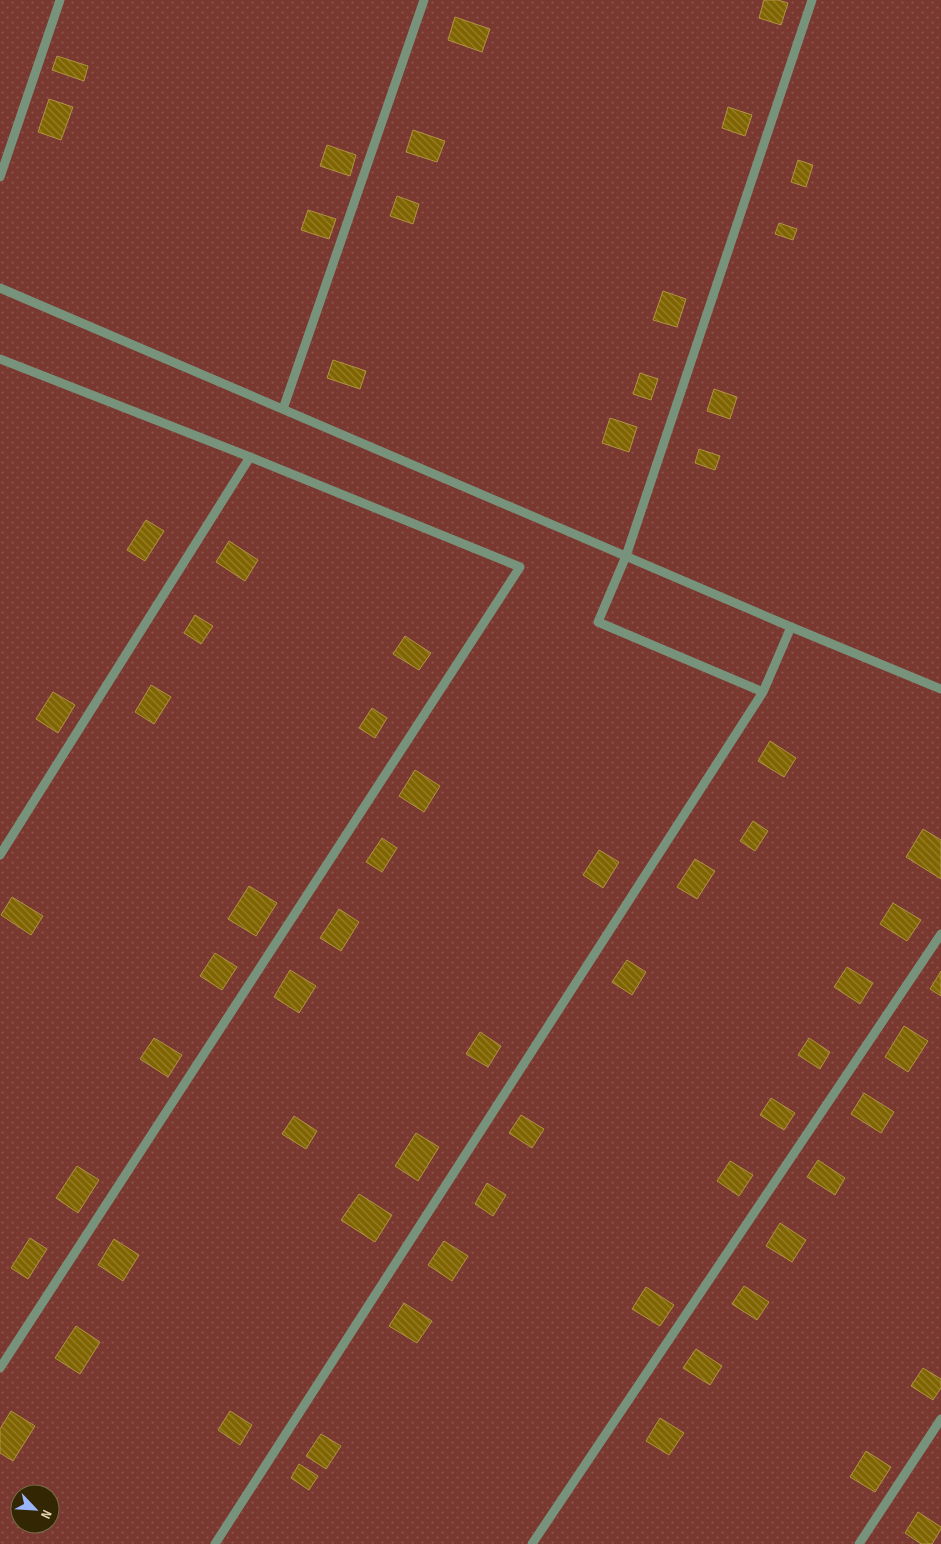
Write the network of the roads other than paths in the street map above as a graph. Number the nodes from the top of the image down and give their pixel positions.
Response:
1 (60, 0) edge
2 (424, 0) edge
3 (812, 0) edge
4 (0, 177) edge
5 (0, 288) edge
6 (0, 359) edge
7 (283, 409) junction
8 (250, 457) junction
9 (626, 556) junction
10 (791, 627) junction
11 (941, 688) edge
12 (763, 692) junction
13 (0, 855) edge
14 (941, 934) edge
15 (0, 1368) edge
16 (941, 1419) edge
17 (217, 1544) edge
18 (532, 1544) edge
19 (859, 1544) edge

1 - 4 street
2 - 7 street
3 - 9 street
5 - 7 street
6 - 8 street
7 - 9 street
8 - 13 street
8 - 15 street
9 - 10 street
9 - 12 street
10 - 11 street
10 - 12 street
12 - 17 street
14 - 18 street
16 - 19 street

